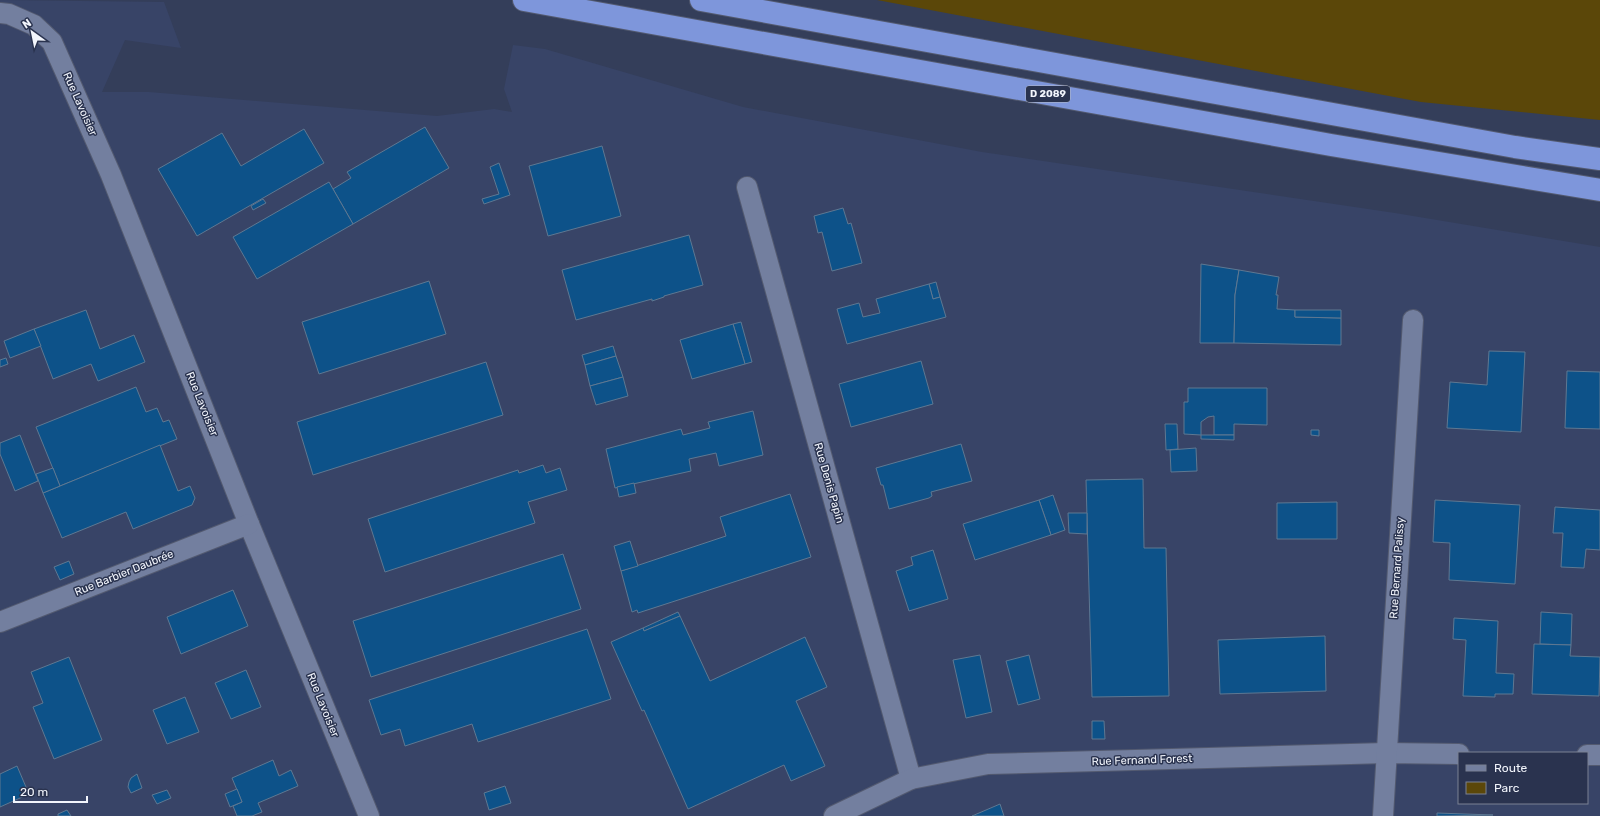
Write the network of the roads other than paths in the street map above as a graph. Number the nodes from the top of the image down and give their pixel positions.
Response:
1 (524, 0) edge
2 (701, 0) edge
3 (4, 13) edge
4 (1600, 159) edge
5 (747, 187) dead end
6 (1600, 190) edge
7 (1413, 320) dead end
8 (249, 524) junction
9 (0, 622) edge
10 (1386, 753) junction
11 (1458, 754) edge
12 (1588, 755) edge
13 (1600, 755) edge
14 (911, 779) junction
15 (369, 816) edge
16 (834, 816) edge
17 (1383, 816) edge

1 - 6 highway, D 2089
2 - 4 highway
3 - 8 street, Rue Lavoisier
5 - 14 street, Rue Denis Papin
7 - 10 street, Rue Bernard Palissy
8 - 9 street, Rue Barbier Daubrée
8 - 15 street, Rue Lavoisier
10 - 11 street, Rue Fernand Forest
10 - 14 street, Rue Fernand Forest
10 - 17 street, Rue Bernard Palissy
12 - 13 street
14 - 16 street, Rue Fernand Forest

